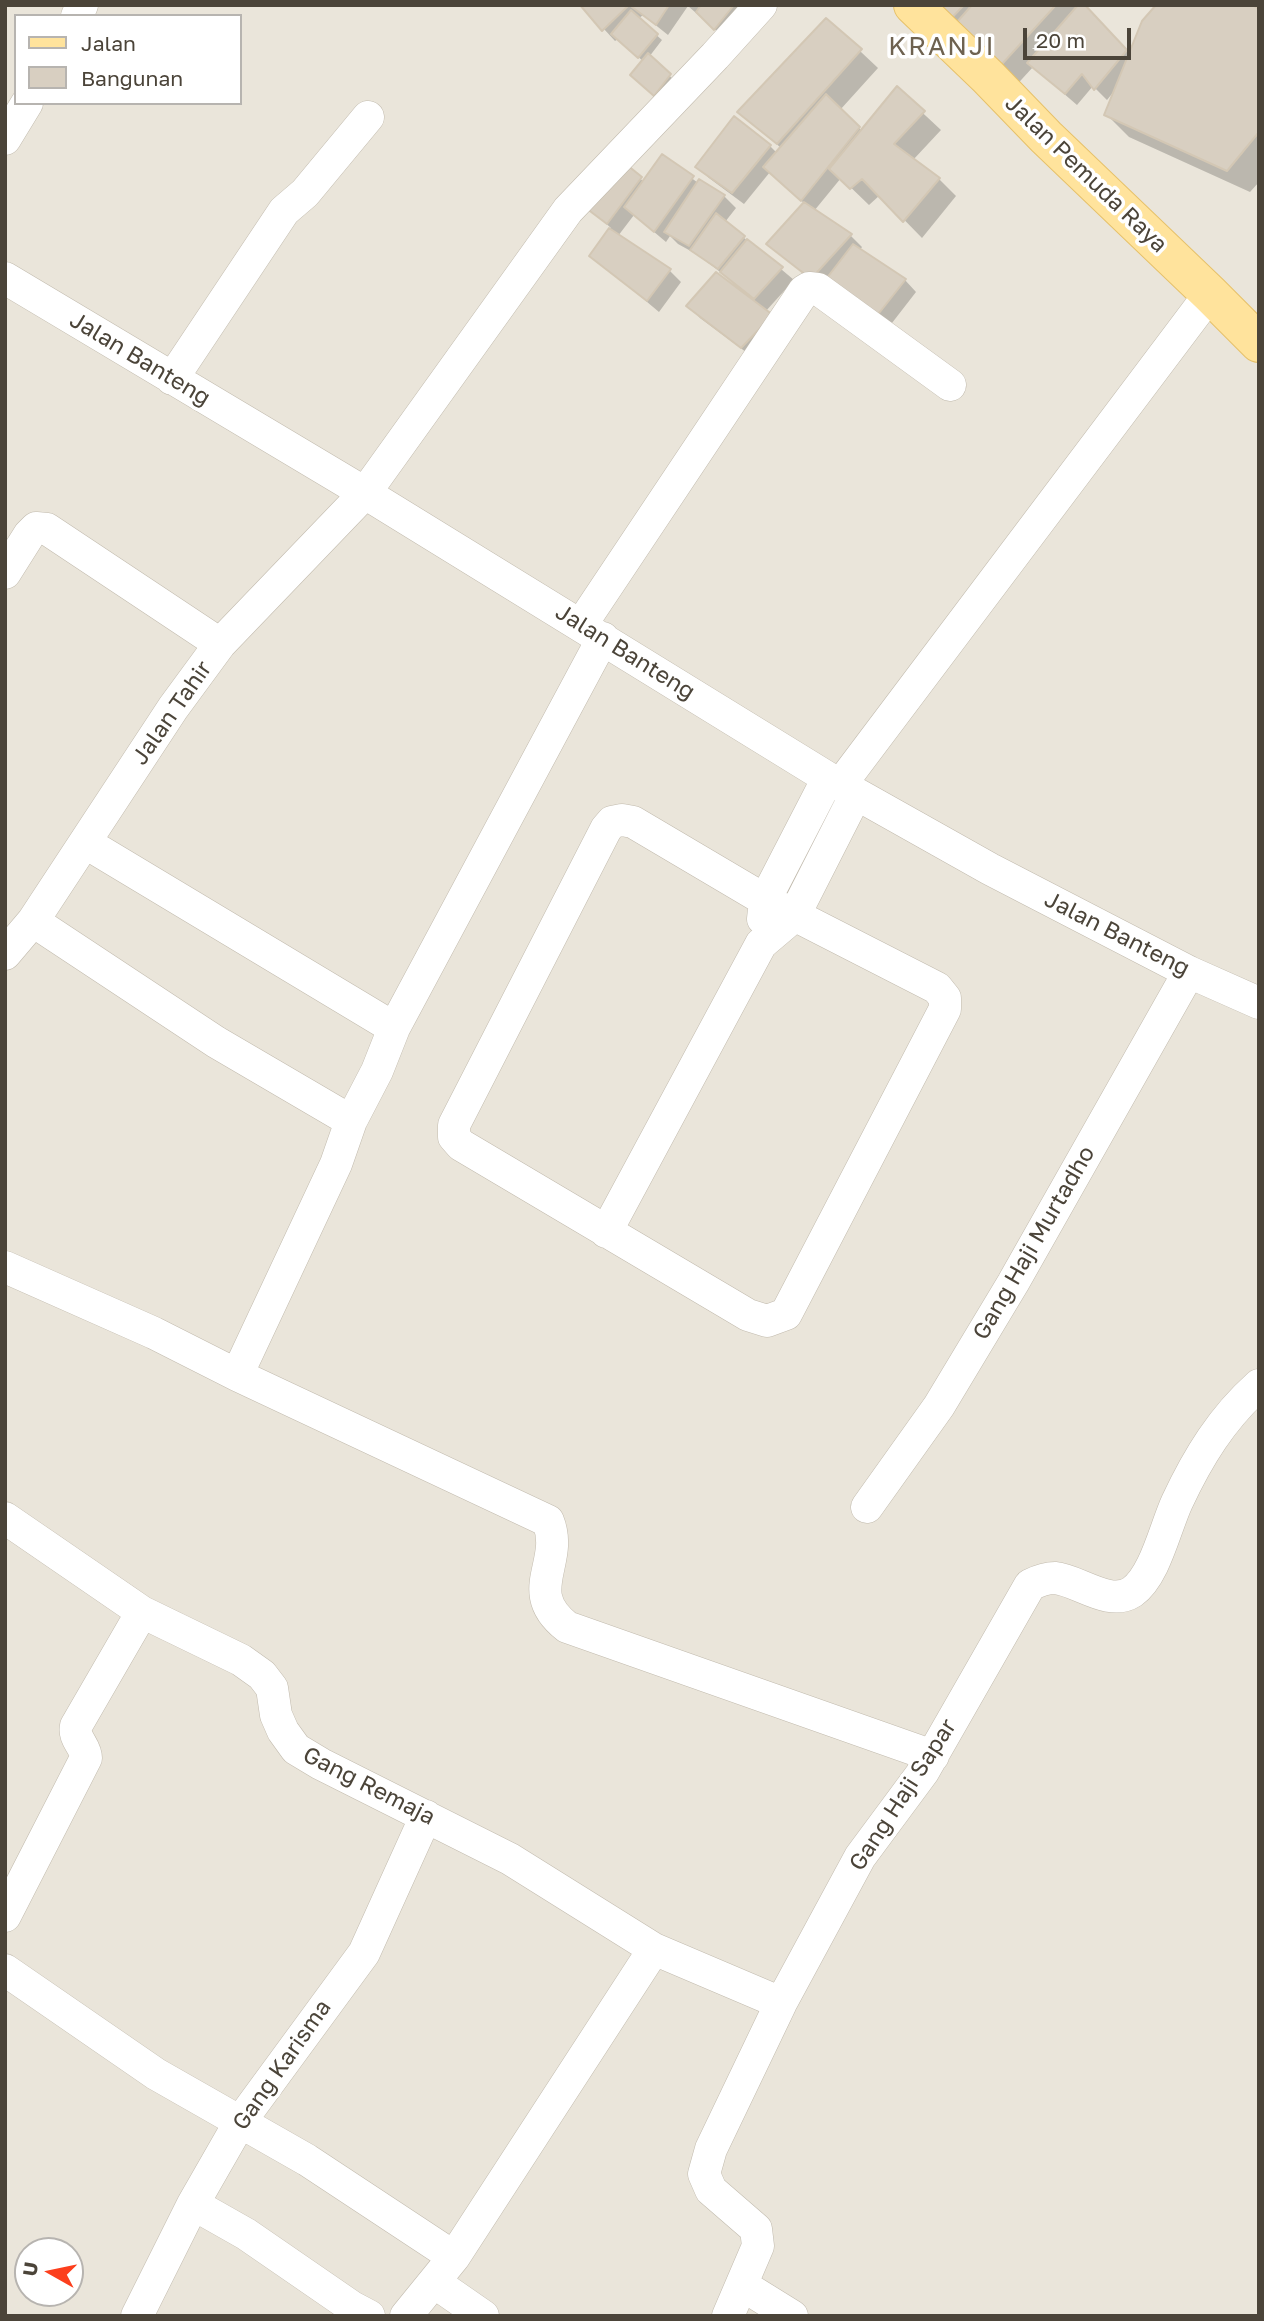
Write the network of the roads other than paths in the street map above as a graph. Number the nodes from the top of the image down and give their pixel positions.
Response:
1 (761, 5) edge
2 (913, 5) edge
3 (26, 105) edge
4 (368, 117) dead end
5 (5, 139) edge
6 (5, 278) edge
7 (1210, 294) junction
8 (1259, 343) edge
9 (172, 379) junction
10 (950, 385) dead end
11 (365, 493) junction
12 (5, 573) edge
13 (592, 631) junction
14 (220, 644) junction
15 (842, 785) junction
16 (86, 843) junction
17 (765, 900) junction
18 (794, 916) junction
19 (33, 921) junction
20 (761, 944) junction
21 (5, 954) edge
22 (1189, 972) junction
23 (1259, 1003) edge
24 (394, 1028) junction
25 (351, 1121) junction
26 (606, 1232) junction
27 (5, 1268) edge
28 (237, 1375) junction
29 (1259, 1385) edge
30 (867, 1507) dead end
31 (5, 1518) edge
32 (142, 1612) junction
33 (933, 1756) junction
34 (426, 1816) junction
35 (5, 1916) edge
36 (654, 1949) junction
37 (5, 1970) edge
38 (781, 2003) junction
39 (240, 2122) junction
40 (192, 2204) junction
41 (454, 2257) junction
42 (434, 2282) junction
43 (742, 2285) junction
44 (136, 2316) edge
45 (369, 2316) edge
46 (406, 2316) edge
47 (484, 2316) edge
48 (728, 2316) edge
49 (792, 2316) edge

1 - 11 street, Jalan Tahir
2 - 7 main road, Jalan Pemuda Raya
3 - 5 street
4 - 9 street
6 - 9 street, Jalan Banteng
7 - 8 main road, Jalan Pemuda Raya
7 - 15 street
9 - 11 street, Jalan Banteng
10 - 13 street
11 - 13 street, Jalan Banteng
11 - 14 street, Jalan Tahir
12 - 14 street
13 - 15 street, Jalan Banteng
13 - 24 street
14 - 16 street, Jalan Tahir
15 - 17 street
15 - 18 street
15 - 22 street, Jalan Banteng
16 - 19 street, Jalan Tahir
16 - 24 street
17 - 18 street
17 - 20 street
17 - 26 street
18 - 20 street
18 - 26 street
19 - 21 street, Jalan Tahir
19 - 25 street
20 - 26 street
22 - 23 street, Jalan Banteng
22 - 30 street, Gang Haji Murtadho
24 - 25 street
25 - 28 street
27 - 28 street
28 - 33 street
29 - 33 street, Gang Haji Sapar
31 - 32 street, Gang Remaja
32 - 34 street, Gang Remaja
32 - 35 street
33 - 38 street, Gang Haji Sapar
34 - 36 street, Gang Remaja
34 - 39 street, Gang Karisma
36 - 38 street, Gang Remaja
36 - 41 street
37 - 39 street
38 - 43 street, Gang Haji Sapar
39 - 40 street, Gang Karisma
39 - 41 street
40 - 44 street, Gang Karisma
40 - 45 street
41 - 42 street
42 - 46 street
42 - 47 street
43 - 48 street, Gang Haji Sapar
43 - 49 street

